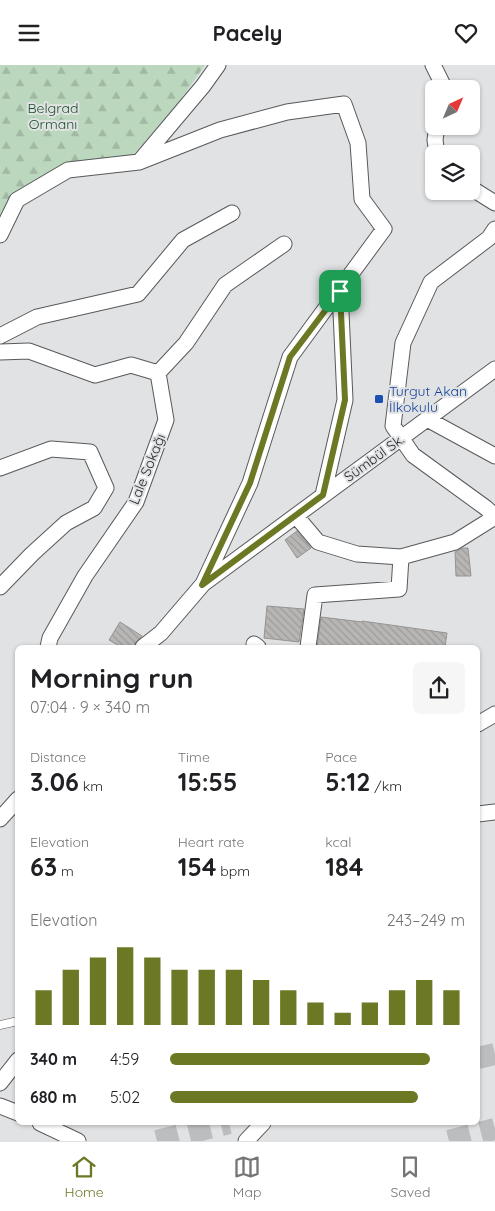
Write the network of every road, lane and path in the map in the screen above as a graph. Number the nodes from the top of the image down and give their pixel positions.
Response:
1 (218, 65) edge
2 (433, 65) edge
3 (440, 80) edge
4 (139, 162) junction
5 (480, 194) edge
6 (495, 203) edge
7 (232, 213) dead end
8 (495, 229) edge
9 (0, 235) edge
10 (284, 244) dead end
11 (340, 291) junction
12 (0, 336) edge
13 (0, 353) edge
14 (495, 369) edge
15 (158, 373) junction
16 (427, 419) junction
17 (401, 438) junction
18 (495, 456) edge
19 (0, 469) edge
20 (323, 495) junction
21 (296, 516) junction
22 (495, 517) edge
23 (401, 557) junction
24 (202, 585) junction
25 (0, 587) edge
26 (48, 645) edge
27 (146, 645) edge
28 (308, 645) edge
29 (495, 714) edge
30 (480, 723) edge
31 (15, 802) edge
32 (495, 812) edge
33 (480, 814) edge
34 (0, 819) edge
35 (15, 1022) edge
36 (0, 1025) edge
37 (15, 1064) edge
38 (0, 1083) edge
39 (0, 1106) edge
40 (15, 1112) edge
41 (44, 1125) edge
42 (262, 1125) edge
43 (78, 1141) edge
44 (246, 1141) edge

1 - 4 street
2 - 3 street
4 - 9 street
4 - 11 street
5 - 6 street
7 - 12 street
8 - 17 street
10 - 15 street
11 - 20 street
11 - 24 street
13 - 15 street
14 - 16 street, Sümbül Sk.
15 - 26 street, Lale Sokağı
16 - 17 street, Sümbül Sk.
16 - 18 street
17 - 20 street, Sümbül Sk.
17 - 22 street
19 - 25 street
20 - 21 street, Sümbül Sk.
21 - 23 street
21 - 24 street, Sümbül Sk.
22 - 23 street
23 - 28 street
24 - 27 street, Sümbül Sk.
29 - 30 street
31 - 34 street
32 - 33 street
35 - 36 lane
37 - 38 street
39 - 40 street
41 - 43 street
42 - 44 street

